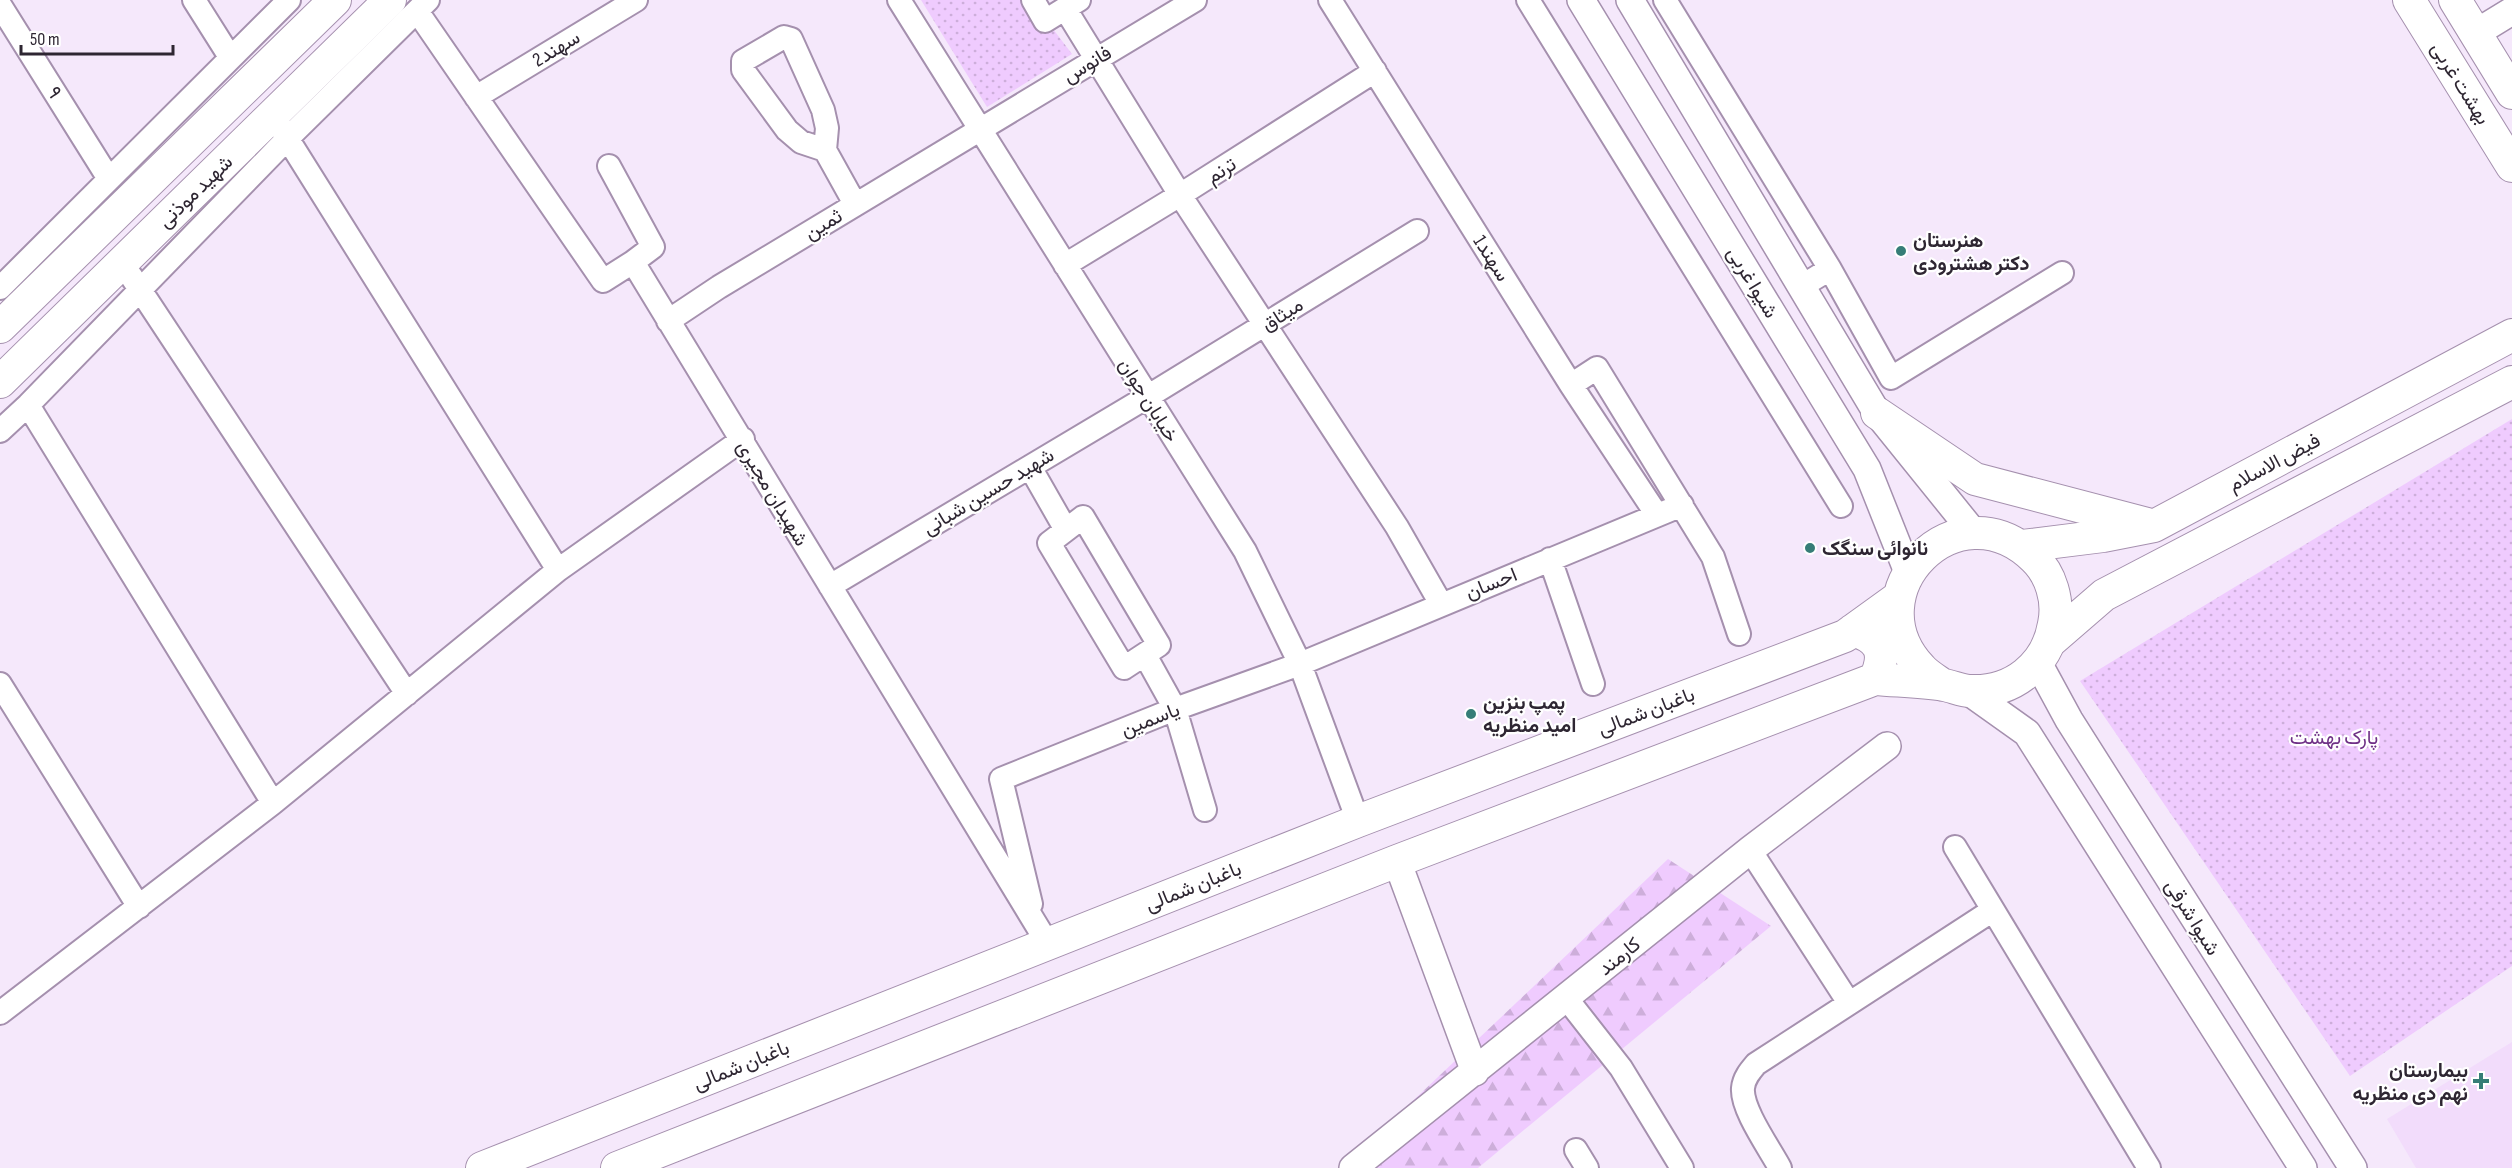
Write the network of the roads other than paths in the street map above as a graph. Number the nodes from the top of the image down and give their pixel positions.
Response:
1 (195, 0) edge
2 (289, 0) edge
3 (335, 0) edge
4 (636, 0) edge
5 (899, 0) edge
6 (1032, 0) edge
7 (1195, 0) edge
8 (1330, 0) edge
9 (1528, 0) edge
10 (1581, 0) edge
11 (1630, 0) edge
12 (1665, 0) edge
13 (2409, 0) edge
14 (2455, 0) edge
15 (412, 4) edge
16 (0, 5) edge
17 (1073, 5) edge
18 (608, 7) edge
19 (2512, 11) edge
20 (2476, 33) junction
21 (230, 57) junction
22 (1094, 58) junction
23 (1375, 71) junction
24 (2512, 93) edge
25 (476, 97) junction
26 (280, 127) junction
27 (980, 129) junction
28 (825, 150) junction
29 (609, 166) dead end
30 (2512, 166) edge
31 (109, 179) junction
32 (1180, 195) junction
33 (855, 204) junction
34 (1417, 231) dead end
35 (633, 262) junction
36 (121, 263) junction
37 (1065, 265) junction
38 (1830, 269) junction
39 (2062, 273) dead end
40 (1802, 286) junction
41 (0, 288) edge
42 (140, 288) junction
43 (668, 321) junction
44 (1264, 325) junction
45 (0, 327) edge
46 (2512, 335) edge
47 (0, 382) edge
48 (2512, 382) edge
49 (1571, 386) junction
50 (1147, 397) junction
51 (28, 405) junction
52 (1877, 413) junction
53 (0, 431) edge
54 (742, 440) junction
55 (1030, 467) junction
56 (1682, 505) junction
57 (1841, 506) dead end
58 (1657, 515) junction
59 (2154, 526) junction
60 (1066, 530) junction
61 (1973, 532) junction
62 (2022, 546) junction
63 (1550, 559) junction
64 (558, 570) junction
65 (1904, 584) junction
66 (830, 586) junction
67 (1441, 604) junction
68 (1854, 630) junction
69 (1739, 634) dead end
70 (2045, 651) junction
71 (1145, 655) junction
72 (1300, 664) junction
73 (1875, 679) junction
74 (0, 684) edge
75 (1593, 684) dead end
76 (1956, 688) junction
77 (407, 694) junction
78 (1174, 709) junction
79 (1887, 746) dead end
80 (273, 803) junction
81 (1205, 810) dead end
82 (1358, 821) junction
83 (1955, 847) dead end
84 (1750, 850) junction
85 (1397, 861) junction
86 (139, 907) junction
87 (1993, 910) junction
88 (1042, 934) junction
89 (1567, 999) junction
90 (1849, 1003) junction
91 (0, 1013) edge
92 (1475, 1072) junction
93 (482, 1168) edge
94 (617, 1168) edge
95 (1353, 1168) edge
96 (1682, 1168) edge
97 (1780, 1168) edge
98 (2149, 1168) edge
99 (2303, 1168) edge
100 (2354, 1168) edge

1 - 21 street
2 - 21 street
3 - 45 main road, شهید موذنی
4 - 18 street, 2سهند
5 - 27 street, خیابان جوان
6 - 17 street
7 - 22 street, فانوس
8 - 23 street, 1سهند
9 - 57 street
10 - 65 street, شیوا غربی
11 - 40 street, شیوا غربی
12 - 38 street
13 - 30 main road, بهشت غربی
14 - 20 main road, بهشت غربی
15 - 25 street
15 - 26 main road, شهید موذنی
16 - 31 street, ۹
17 - 22 street
18 - 25 street, 2سهند
19 - 20 street
20 - 24 main road, بهشت غربی
21 - 31 street
22 - 27 street, فانوس
22 - 32 street
23 - 32 street, ترنم
23 - 49 street, 1سهند
25 - 35 street
26 - 36 main road, شهید موذنی
26 - 42 street
26 - 64 street
27 - 33 street, ثمین
27 - 37 street, خیابان جوان
28 - 28 street
28 - 33 street
29 - 35 street
31 - 41 street
32 - 37 street, ترنم
32 - 44 street
33 - 43 street, ثمین
34 - 44 street, میثاق
35 - 43 street, شهیدان مجیری
36 - 42 street
36 - 47 main road, شهید موذنی
37 - 50 street, خیابان جوان
38 - 39 street
38 - 40 street
40 - 52 street, شیوا غربی
42 - 51 street
42 - 77 street
43 - 54 street, شهیدان مجیری
44 - 50 street, میثاق
44 - 67 street
46 - 59 main road, فیض الاسلام
48 - 70 main road, فیض الاسلام
49 - 56 street
49 - 58 street, 1سهند
50 - 55 street, شهید حسین شبانی
50 - 72 street, خیابان جوان
51 - 53 street
51 - 80 street
52 - 59 main road
52 - 61 street, شیوا غربی
54 - 64 street
54 - 66 street, شهیدان مجیری
55 - 60 street
55 - 66 street, شهید حسین شبانی
56 - 58 street, احسان
56 - 69 street
58 - 63 street, احسان
59 - 62 main road, فیض الاسلام
60 - 71 street
60 - 71 street
61 - 62 main road
61 - 65 main road
62 - 70 main road
63 - 67 street, احسان
63 - 75 street
64 - 77 street
65 - 68 main road, باغبان شمالی
65 - 76 main road
66 - 88 street, شهیدان مجیری
67 - 72 street, احسان
68 - 73 main road
68 - 82 main road, باغبان شمالی
70 - 76 main road
70 - 100 street, شیوا شرقی
71 - 78 street
72 - 78 street, یاسمین
72 - 82 street, خیابان جوان
73 - 76 main road
73 - 85 main road
74 - 86 street
76 - 99 street, شیوا شرقی
77 - 80 street
78 - 81 street
78 - 88 street, یاسمین
79 - 84 street, کارمند
80 - 86 street
82 - 88 main road, باغبان شمالی
83 - 87 street
84 - 89 street, کارمند
84 - 90 street
85 - 92 street
85 - 94 main road
86 - 91 street
87 - 90 street
87 - 98 street
88 - 93 main road, باغبان شمالی
89 - 92 street, کارمند
89 - 96 street
90 - 97 street
92 - 95 street, کارمند

